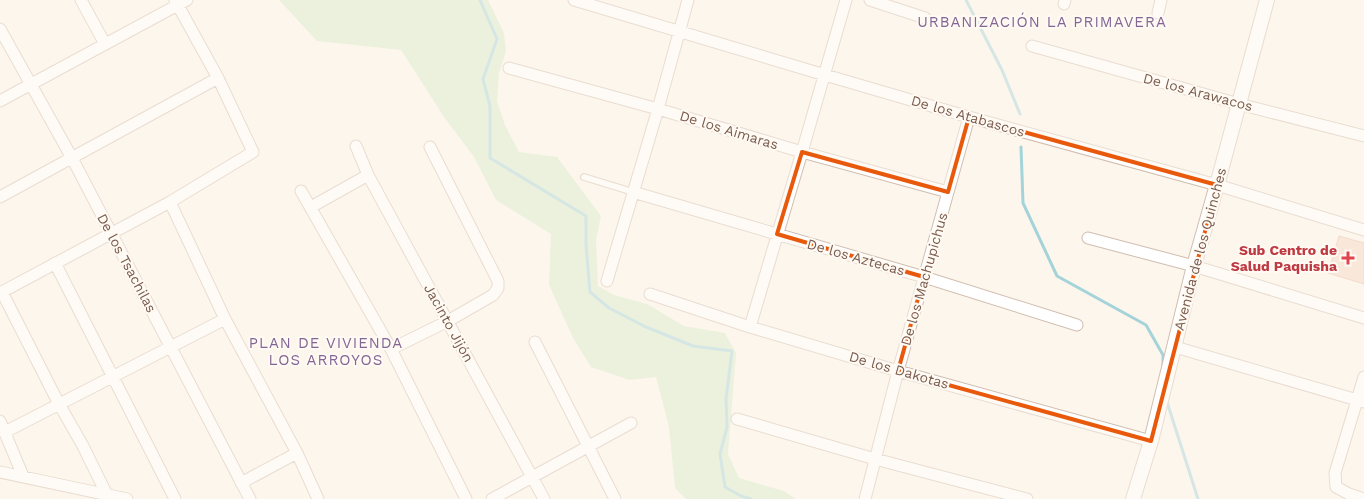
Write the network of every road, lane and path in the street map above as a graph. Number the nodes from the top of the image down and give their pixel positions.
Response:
1 (81, 0) edge
2 (574, 0) edge
3 (688, 0) edge
4 (846, 0) edge
5 (870, 0) edge
6 (1161, 0) edge
7 (1268, 0) edge
8 (180, 2) edge
9 (1158, 13) dead end
10 (925, 18) dead end
11 (0, 29) edge
12 (680, 31) junction
13 (105, 44) junction
14 (1032, 46) dead end
15 (509, 68) dead end
16 (825, 75) junction
17 (218, 78) junction
18 (30, 84) junction
19 (0, 101) edge
20 (1239, 104) junction
21 (658, 109) junction
22 (969, 116) junction
23 (1364, 136) edge
24 (356, 146) dead end
25 (430, 147) dead end
26 (802, 152) junction
27 (72, 158) junction
28 (368, 175) junction
29 (584, 177) dead end
30 (1217, 185) junction
31 (301, 191) dead end
32 (633, 192) junction
33 (948, 192) junction
34 (0, 197) edge
35 (170, 202) junction
36 (310, 207) junction
37 (1364, 230) edge
38 (111, 234) junction
39 (777, 234) junction
40 (1088, 238) dead end
41 (55, 263) junction
42 (1194, 266) junction
43 (924, 277) junction
44 (607, 281) dead end
45 (1, 293) edge
46 (650, 294) dead end
47 (1364, 318) edge
48 (225, 320) junction
49 (448, 321) junction
50 (1077, 325) dead end
51 (750, 327) junction
52 (536, 342) dead end
53 (171, 347) junction
54 (1174, 347) junction
55 (391, 349) junction
56 (898, 371) junction
57 (114, 376) junction
58 (1364, 377) edge
59 (1361, 401) edge
60 (59, 404) junction
61 (737, 418) dead end
62 (632, 423) dead end
63 (2, 427) edge
64 (1151, 441) junction
65 (589, 447) junction
66 (297, 453) junction
67 (875, 459) junction
68 (0, 472) edge
69 (23, 476) junction
70 (533, 477) junction
71 (241, 483) junction
72 (107, 495) junction
73 (1364, 498) edge
74 (127, 499) edge
75 (175, 499) edge
76 (250, 499) edge
77 (318, 499) edge
78 (466, 499) edge
79 (492, 499) edge
80 (544, 499) edge
81 (615, 499) edge
82 (865, 499) edge
83 (1026, 499) edge
84 (1133, 499) edge

1 - 13 street
2 - 12 street, De los Atabascos
3 - 12 street
4 - 16 street
5 - 10 street
6 - 9 street
7 - 20 street, Avenida de los Quinches
8 - 13 street
8 - 17 street
11 - 18 street, De los Tsachilas
12 - 16 street, De los Atabascos
12 - 21 street
13 - 18 street
14 - 20 street, De los Arawacos
15 - 21 street, De los Aimaras
16 - 22 street, De los Atabascos
16 - 26 street
17 - 27 street
17 - 35 street
18 - 19 street
18 - 27 street, De los Tsachilas
20 - 23 street, De los Arawacos
20 - 30 street, Avenida de los Quinches
21 - 26 street, De los Aimaras
21 - 32 street
22 - 30 street, De los Atabascos
22 - 33 street, De los Machupichus
24 - 28 street, Jacinto Jijón
25 - 49 street
26 - 33 street, De los Aimaras
26 - 39 street
27 - 34 street
27 - 38 street, De los Tsachilas
28 - 36 street
28 - 49 street, Jacinto Jijón
29 - 32 lane
30 - 37 street, De los Atabascos
30 - 42 street, Avenida de los Quinches
31 - 36 street
32 - 39 street, De los Aztecas
32 - 44 street
33 - 43 street, De los Machupichus
35 - 38 street
35 - 48 street
36 - 55 street
38 - 41 street
38 - 53 street, De los Tsachilas
39 - 43 street, De los Aztecas
39 - 51 street
40 - 42 street
41 - 45 street
41 - 57 street
42 - 47 street
42 - 54 street, Avenida de los Quinches
43 - 50 street, De los Aztecas
43 - 56 street, De los Machupichus
45 - 60 street
46 - 51 street, De los Dakotas
48 - 53 street
48 - 66 street
49 - 55 street
49 - 70 street, Jacinto Jijón
51 - 56 street, De los Dakotas
52 - 65 street
53 - 57 street
53 - 71 street, De los Tsachilas
54 - 59 street
54 - 64 street, Avenida de los Quinches
55 - 78 street
56 - 64 street, De los Dakotas
56 - 67 street, De los Machupichus
57 - 60 street
57 - 75 street
58 - 59 street
59 - 73 street
60 - 63 street
60 - 72 street
61 - 67 street
62 - 65 street
63 - 69 street
64 - 84 street, Avenida de los Quinches
65 - 70 street
65 - 81 street
66 - 71 street
66 - 77 street
67 - 82 street, De los Machupichus
67 - 83 street
68 - 69 street
69 - 72 street
70 - 79 street
70 - 80 street, Jacinto Jijón
71 - 76 street, De los Tsachilas
72 - 74 street

